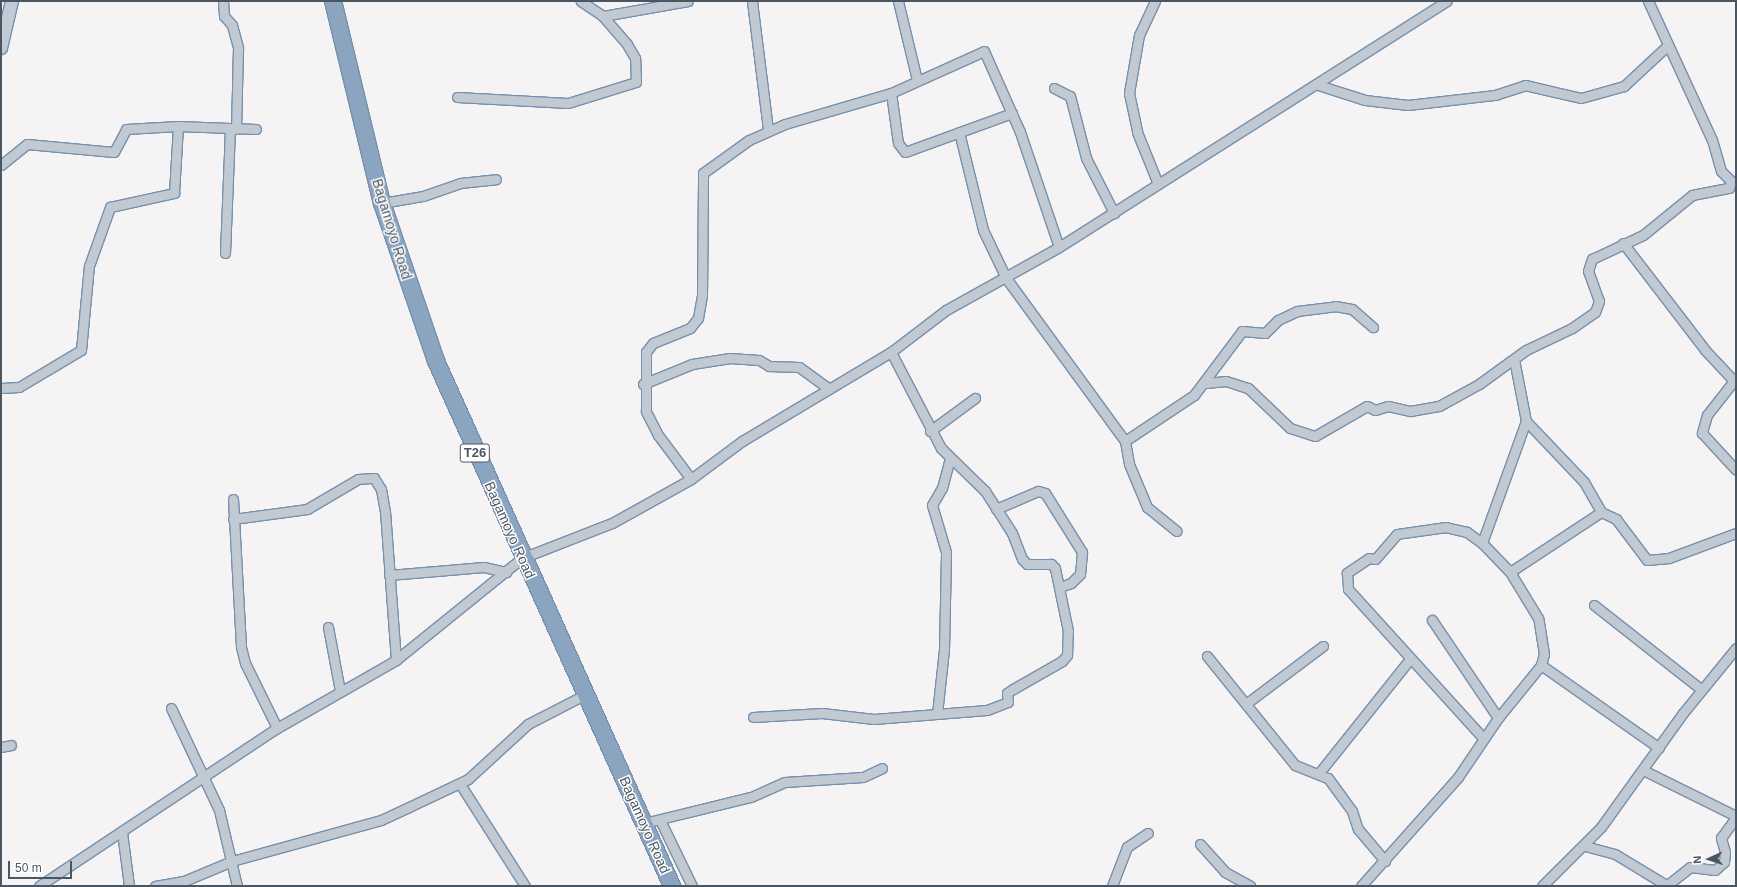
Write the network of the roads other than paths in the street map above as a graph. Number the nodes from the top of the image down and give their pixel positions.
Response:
1 (12, 1) edge
2 (223, 1) edge
3 (336, 1) edge
4 (581, 1) edge
5 (688, 1) edge
6 (752, 1) edge
7 (898, 1) edge
8 (1155, 1) edge
9 (1446, 1) edge
10 (1648, 1) edge
11 (603, 16) junction
12 (4, 22) edge
13 (1667, 46) junction
14 (1, 48) edge
15 (917, 80) junction
16 (1318, 85) junction
17 (1054, 88) dead end
18 (891, 93) junction
19 (457, 97) dead end
20 (1012, 113) junction
21 (178, 126) junction
22 (233, 128) junction
23 (256, 129) dead end
24 (768, 130) junction
25 (959, 132) junction
26 (1, 165) edge
27 (496, 179) dead end
28 (1158, 184) junction
29 (382, 203) junction
30 (1114, 213) junction
31 (1623, 243) junction
32 (1059, 247) junction
33 (225, 253) dead end
34 (1006, 278) junction
35 (1373, 327) dead end
36 (891, 352) junction
37 (1514, 359) junction
38 (1735, 381) edge
39 (1206, 383) junction
40 (643, 384) junction
41 (1, 388) edge
42 (829, 389) junction
43 (975, 398) dead end
44 (1526, 421) junction
45 (930, 430) junction
46 (1125, 441) junction
47 (950, 459) junction
48 (1736, 470) edge
49 (691, 479) junction
50 (233, 499) dead end
51 (996, 509) junction
52 (1601, 512) junction
53 (233, 519) junction
54 (1176, 531) dead end
55 (1736, 533) edge
56 (1482, 543) junction
57 (522, 558) junction
58 (506, 572) junction
59 (1510, 572) junction
60 (389, 574) junction
61 (1060, 588) junction
62 (1594, 605) dead end
63 (1432, 620) dead end
64 (328, 627) dead end
65 (1323, 646) dead end
66 (1736, 648) edge
67 (1207, 656) dead end
68 (1410, 658) junction
69 (396, 660) junction
70 (1541, 665) junction
71 (1702, 690) junction
72 (340, 691) junction
73 (586, 694) junction
74 (1247, 704) junction
75 (171, 708) dead end
76 (937, 714) junction
77 (753, 717) dead end
78 (1498, 718) junction
79 (277, 728) junction
80 (1484, 739) junction
81 (11, 745) dead end
82 (1, 748) edge
83 (1659, 748) junction
84 (882, 768) dead end
85 (1645, 771) junction
86 (1319, 773) junction
87 (206, 778) junction
88 (460, 784) junction
89 (1736, 817) edge
90 (652, 822) junction
91 (122, 832) junction
92 (1148, 833) dead end
93 (1200, 844) dead end
94 (1585, 846) junction
95 (232, 861) junction
96 (1385, 861) junction
97 (39, 886) edge
98 (129, 886) edge
99 (155, 886) edge
100 (237, 886) edge
101 (525, 886) edge
102 (672, 886) edge
103 (692, 886) edge
104 (1112, 886) edge
105 (1250, 886) edge
106 (1361, 886) edge
107 (1542, 886) edge
108 (1666, 886) edge

1 - 12 street
2 - 22 street
3 - 29 highway, Bagamoyo Road / T26
4 - 11 street
5 - 11 street
6 - 24 street
7 - 15 street
8 - 28 street
9 - 16 street
10 - 13 street
11 - 19 street
12 - 14 street
13 - 16 street
13 - 31 street
15 - 18 street
15 - 20 street
16 - 28 street
17 - 30 street
18 - 24 street
18 - 25 street
20 - 25 street
20 - 32 street
21 - 22 street
21 - 26 street
21 - 41 street
22 - 23 street
22 - 33 street
24 - 40 street
25 - 34 street
27 - 29 street
28 - 30 street
29 - 57 highway, Bagamoyo Road / T26
30 - 32 street
31 - 37 street
31 - 38 street
32 - 34 street
34 - 36 street
34 - 46 street
35 - 39 street
36 - 42 street
36 - 45 street
37 - 39 street
37 - 44 street
38 - 48 street
39 - 46 street
40 - 42 street
40 - 49 street
42 - 49 street
43 - 45 street
44 - 52 street
44 - 56 street
45 - 47 street
46 - 54 street
47 - 51 street
47 - 76 street
49 - 57 street
50 - 53 street
51 - 61 street
51 - 61 street
52 - 55 street
52 - 59 street
53 - 60 street
53 - 79 street
56 - 59 street
56 - 68 street
57 - 58 street
57 - 73 highway, Bagamoyo Road / T26
58 - 60 street
58 - 69 street
59 - 70 street
60 - 69 street
61 - 76 street
62 - 71 street
63 - 78 street
64 - 72 street
65 - 74 street
66 - 71 street
67 - 74 street
68 - 80 street
68 - 86 street
69 - 72 street
70 - 78 street
70 - 83 street
71 - 83 street
72 - 79 street
73 - 88 street
73 - 90 highway, Bagamoyo Road / T26
74 - 86 street
75 - 87 street
76 - 77 street
78 - 80 street
79 - 87 street
80 - 96 street
81 - 82 street
83 - 85 street
84 - 90 street
85 - 89 street
85 - 94 street
86 - 96 street
87 - 91 street
87 - 95 street
88 - 95 street
88 - 101 street
89 - 108 street
90 - 102 highway, Bagamoyo Road / T26
90 - 103 street
91 - 97 street
91 - 98 street
92 - 104 street
93 - 105 street
94 - 107 street
94 - 108 street
95 - 99 street
95 - 100 street
96 - 106 street

